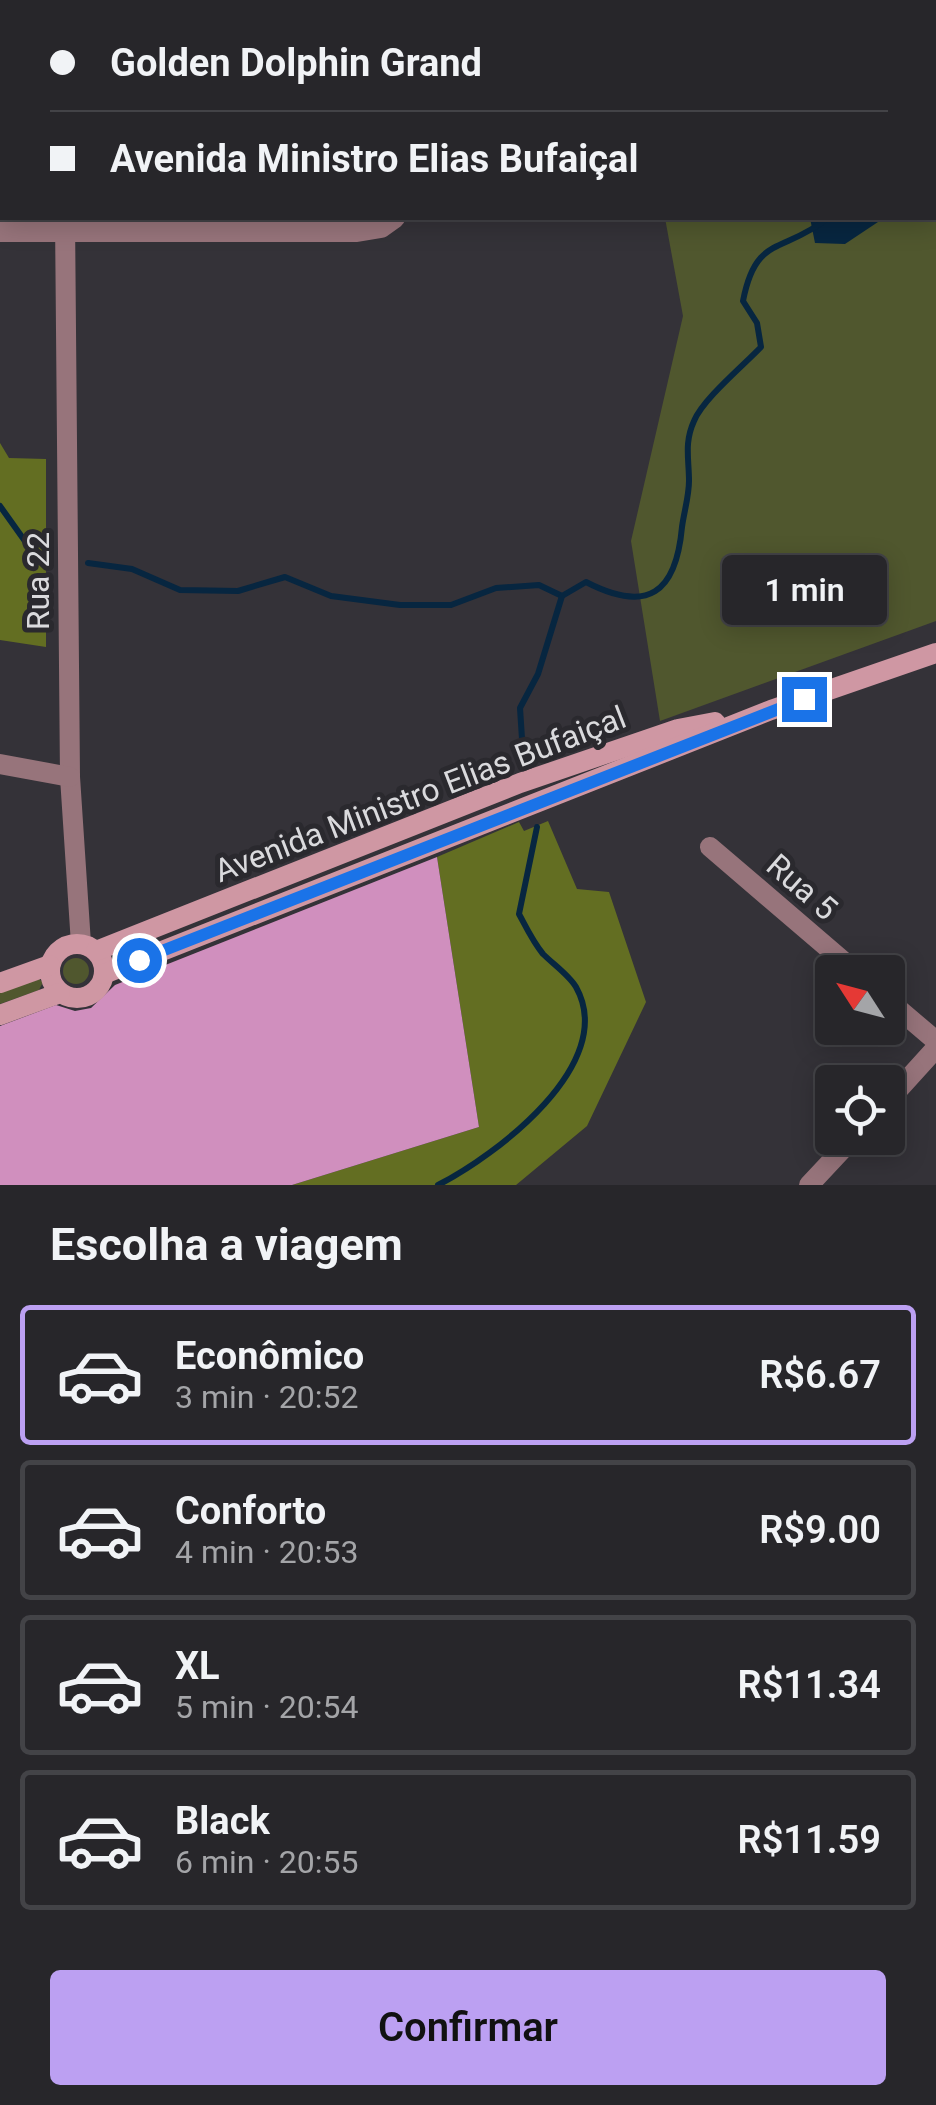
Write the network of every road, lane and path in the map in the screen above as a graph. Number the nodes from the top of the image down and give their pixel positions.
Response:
1 (392, 220) edge
2 (66, 224) edge
3 (0, 232) edge
4 (936, 654) edge
5 (771, 710) junction
6 (0, 764) edge
7 (70, 777) junction
8 (710, 847) dead end
9 (88, 948) junction
10 (836, 955) edge
11 (50, 965) junction
12 (104, 974) junction
13 (0, 983) edge
14 (60, 993) junction
15 (0, 1015) edge
16 (905, 1016) edge
17 (936, 1045) edge
18 (905, 1081) edge
19 (837, 1155) edge
20 (809, 1185) edge

1 - 2 street
2 - 3 street
2 - 7 street, Rua 22
4 - 5 main road, Avenida Ministro Elias Bufaiçal
5 - 9 main road, Avenida Ministro Elias Bufaiçal
5 - 12 main road, Avenida Ministro Elias Bufaiçal
6 - 7 street
7 - 9 street, Rua 22
8 - 10 street, Rua 5
9 - 11 main road
9 - 12 main road
11 - 13 main road
11 - 14 main road
12 - 14 main road
14 - 15 main road
16 - 17 street
17 - 18 street
19 - 20 street

